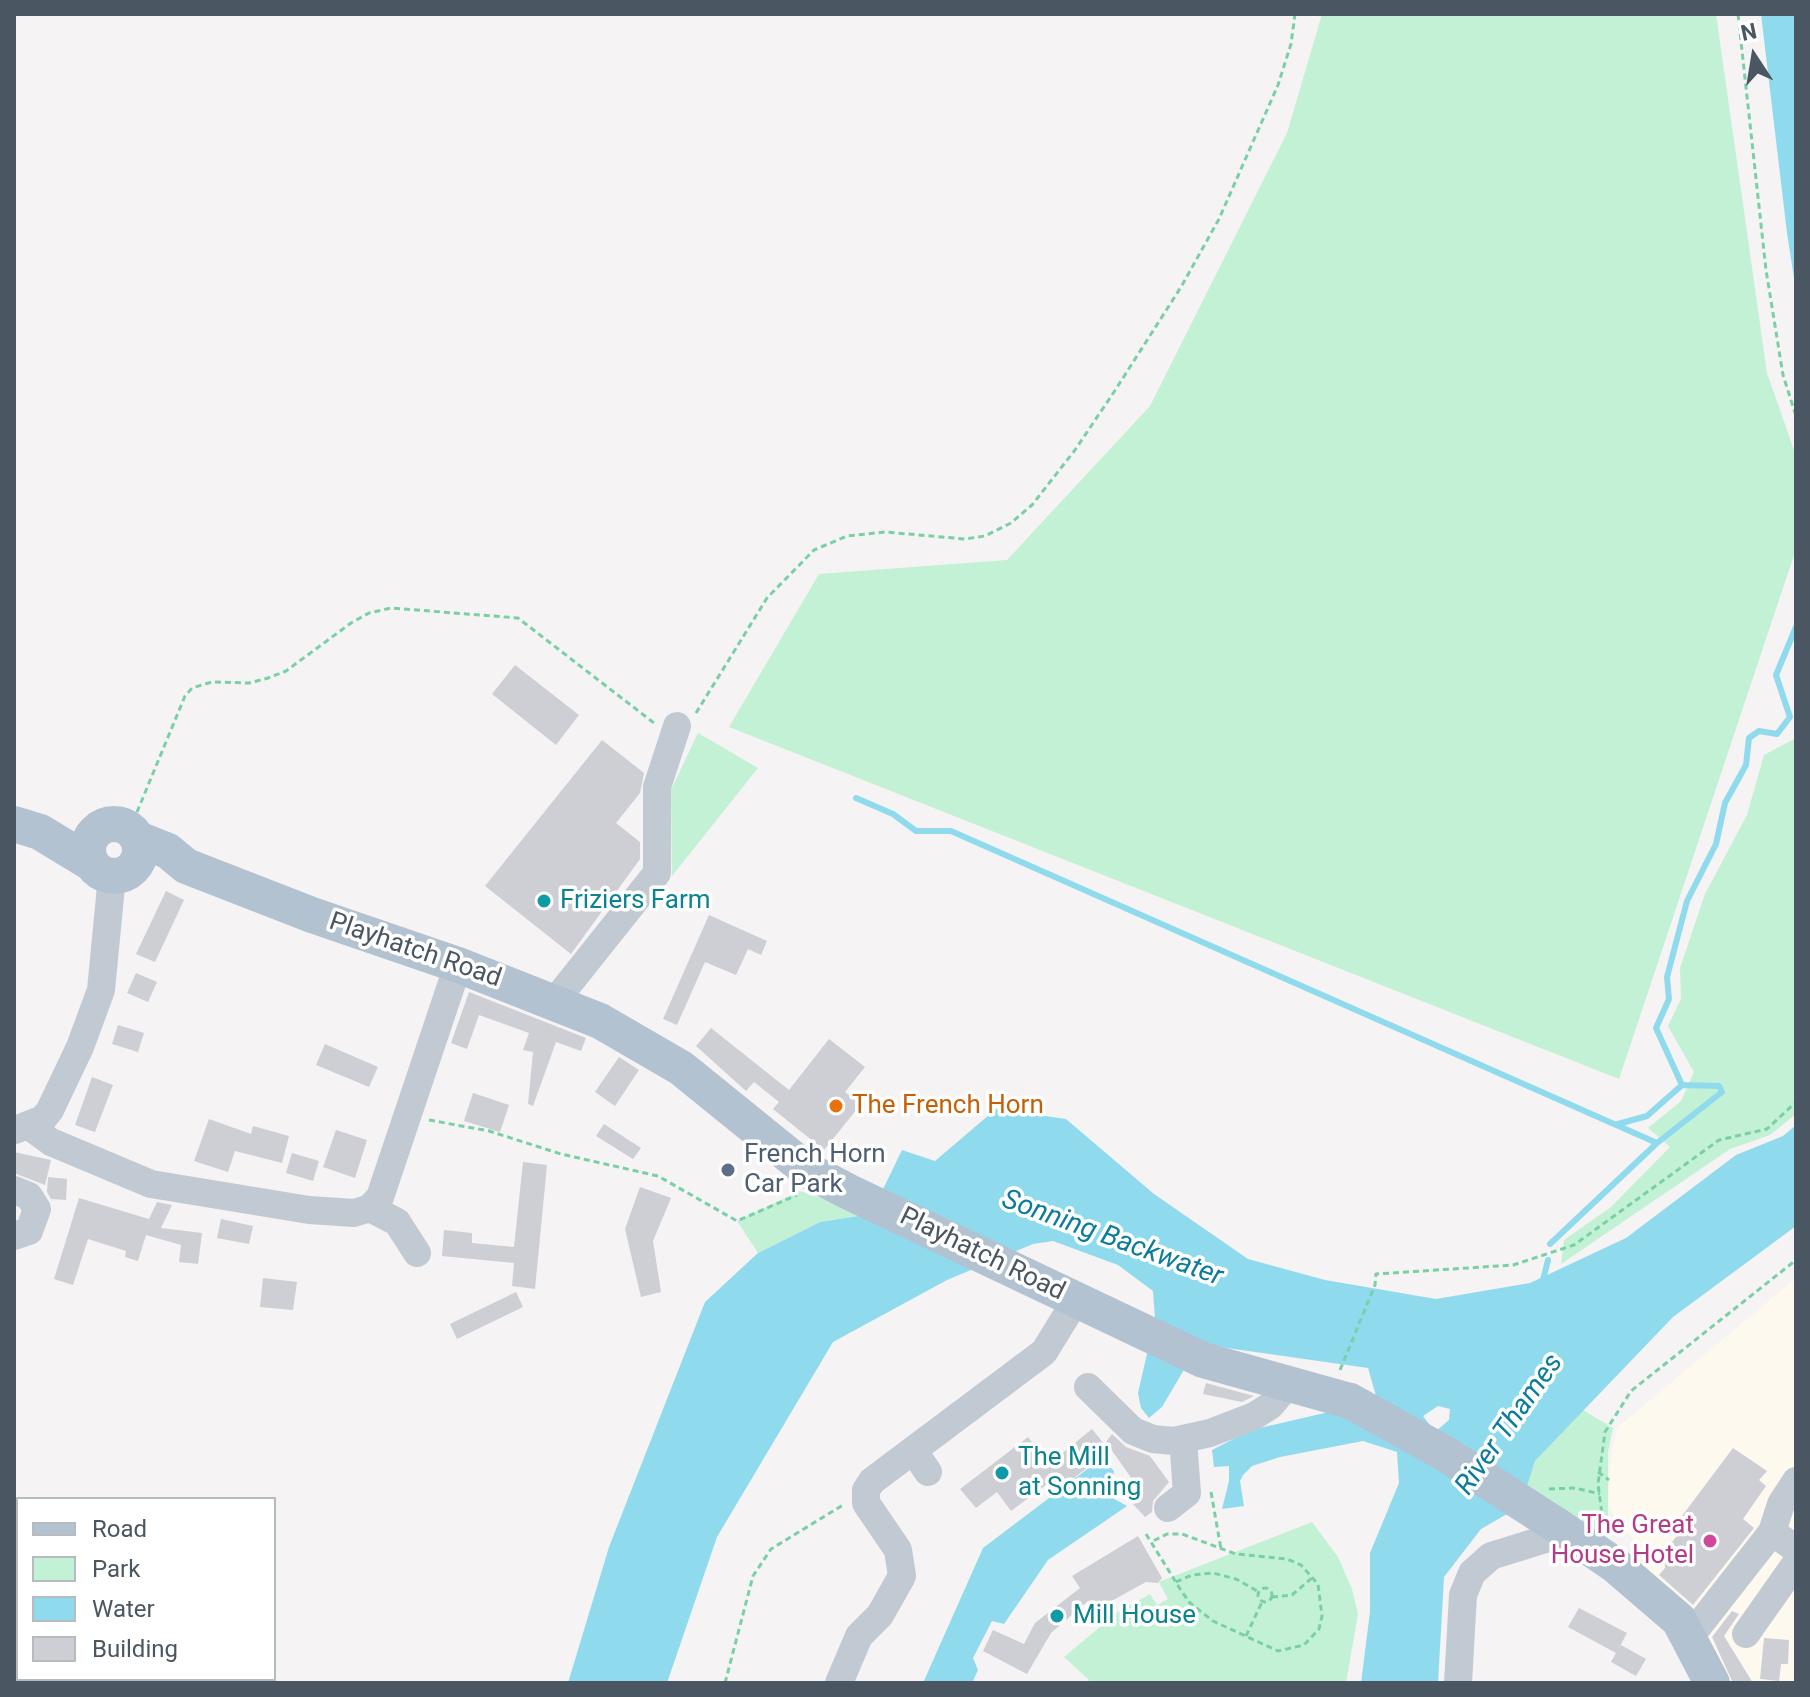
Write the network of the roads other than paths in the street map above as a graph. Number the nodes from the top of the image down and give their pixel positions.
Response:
1 (677, 726) road end
2 (27, 828) edge
3 (117, 851) junction
4 (458, 965) junction
5 (555, 1001) junction
6 (22, 1128) edge
7 (14, 1190) edge
8 (370, 1208) junction
9 (14, 1236) edge
10 (417, 1253) dead end
11 (1085, 1304) junction
12 (1288, 1385) junction
13 (1088, 1387) dead end
14 (1183, 1440) junction
15 (1796, 1481) edge
16 (1168, 1508) dead end
17 (1564, 1525) junction
18 (1772, 1532) junction
19 (1796, 1549) edge
20 (1796, 1563) edge
21 (1746, 1634) dead end
22 (1689, 1638) junction
23 (839, 1683) edge
24 (1458, 1683) edge
25 (1712, 1683) edge

1 - 5 street
2 - 3 main road
3 - 4 main road, Playhatch Road
3 - 6 street
4 - 5 main road, Playhatch Road
4 - 8 street
5 - 11 main road, Playhatch Road
6 - 8 street
7 - 9 street
8 - 10 street
11 - 12 main road, Playhatch Road
11 - 23 street
12 - 14 street
12 - 17 main road, Playhatch Road, bridge
13 - 14 street
14 - 16 street
15 - 18 street
17 - 22 main road, Playhatch Road
17 - 24 street
18 - 19 street
18 - 22 street
20 - 21 street
22 - 25 main road, Playhatch Road

